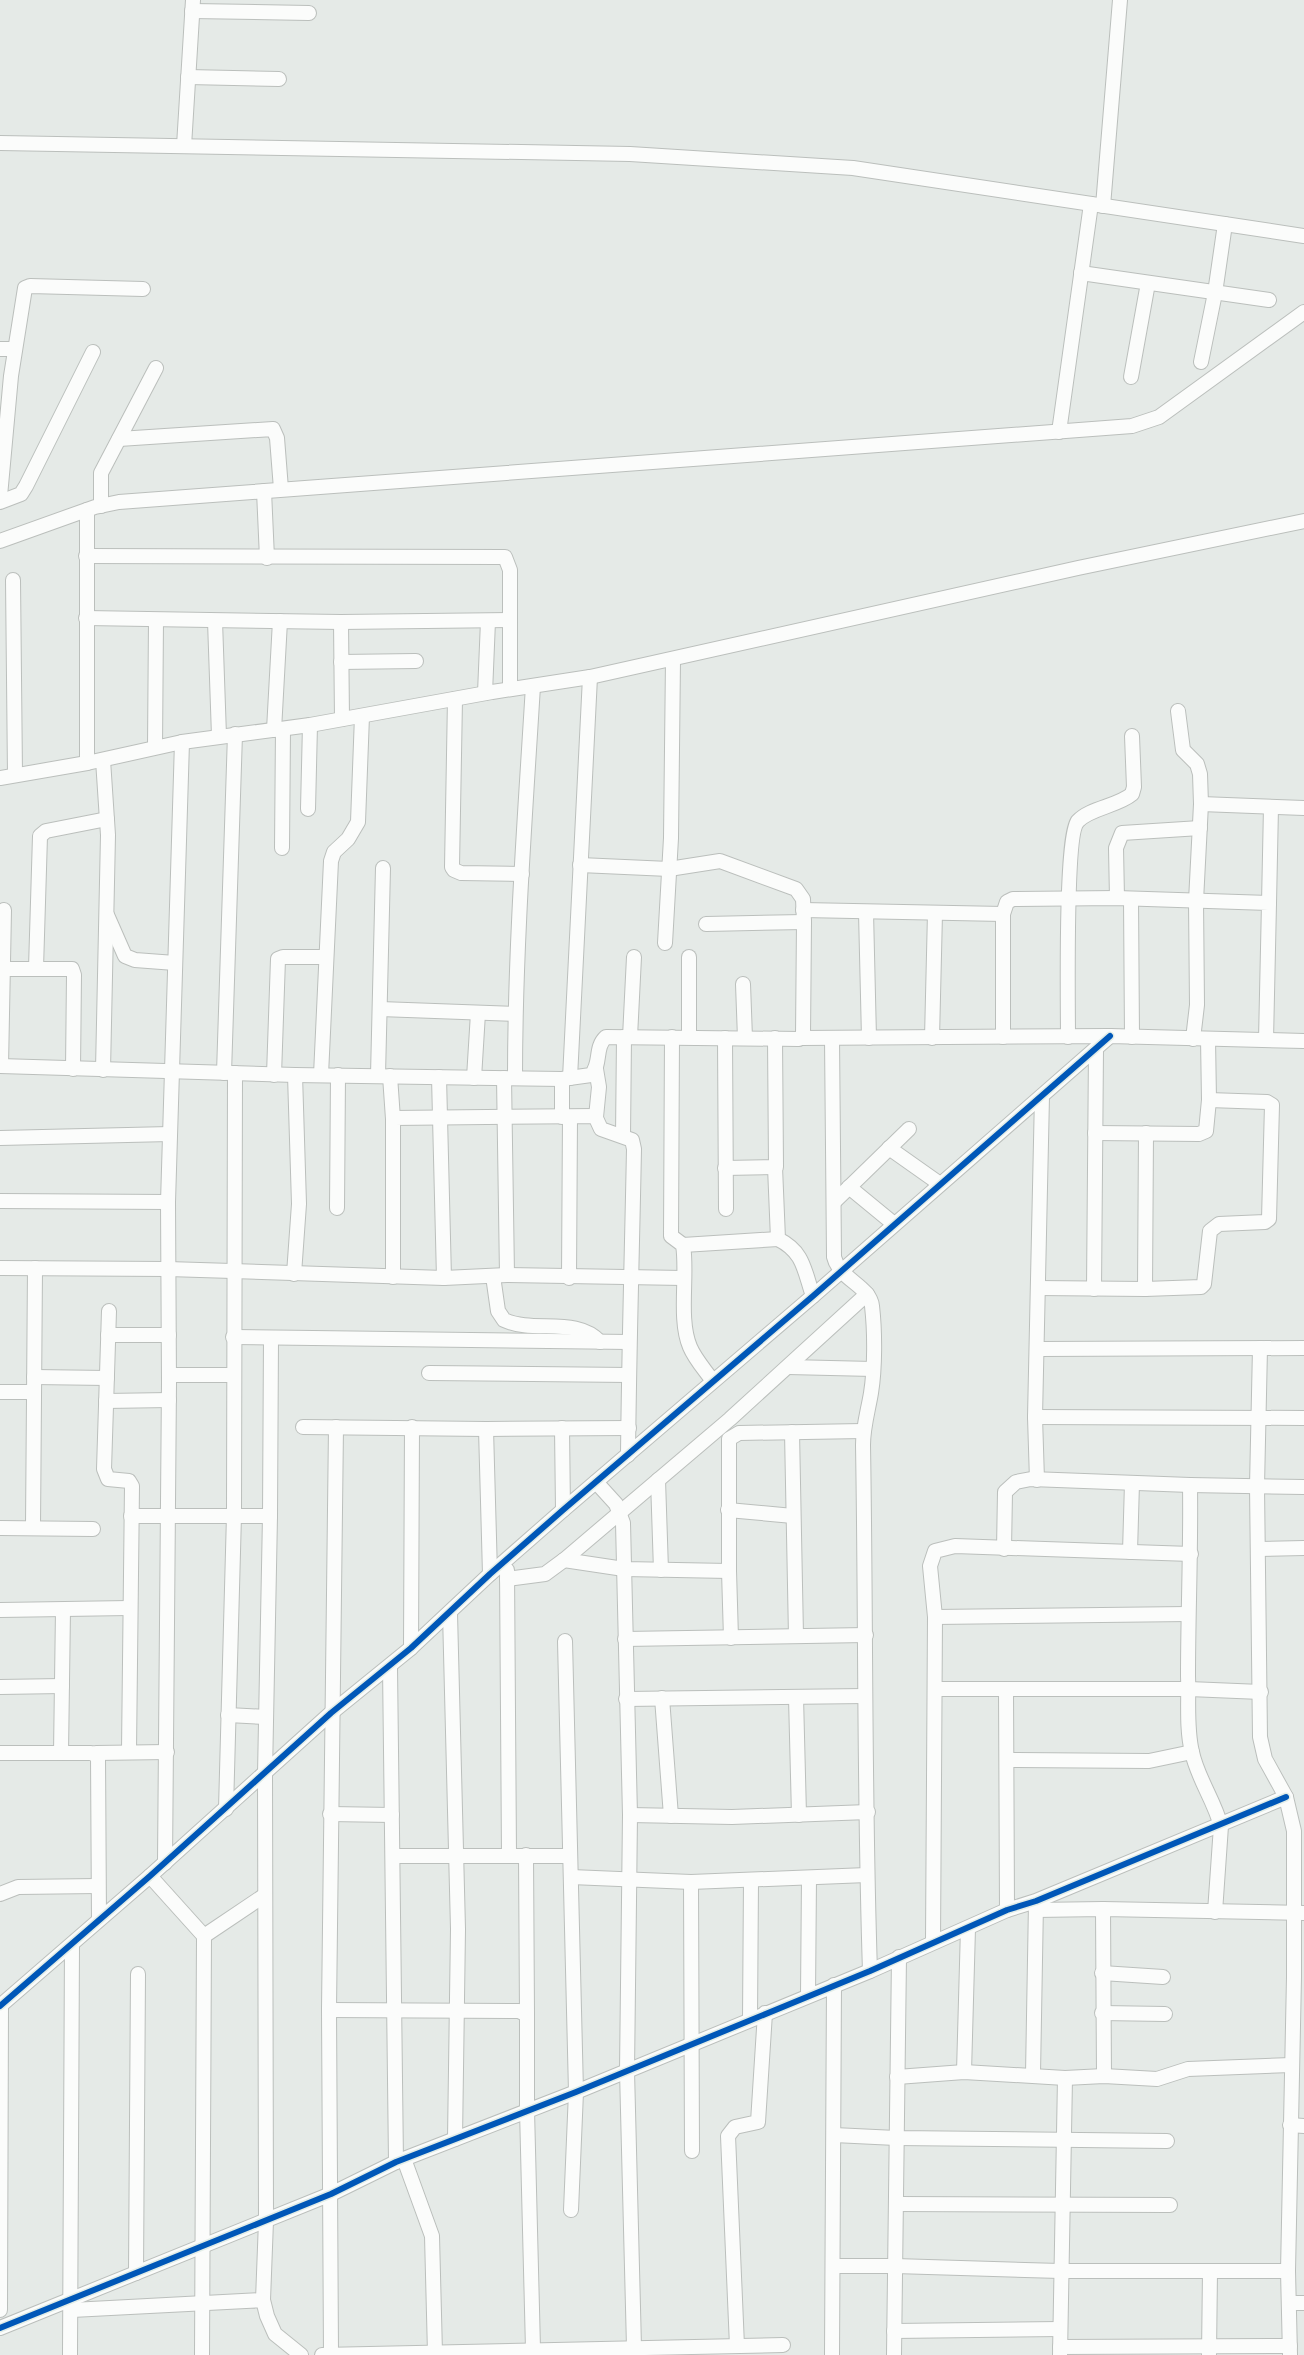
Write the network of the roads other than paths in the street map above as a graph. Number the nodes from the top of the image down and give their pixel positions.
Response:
1 (1120, 0) edge
2 (193, 6) edge
3 (309, 13) dead end
4 (188, 77) junction
5 (279, 79) dead end
6 (0, 142) edge
7 (184, 146) junction
8 (1097, 205) junction
9 (1225, 224) junction
10 (1304, 236) edge
11 (1081, 273) junction
12 (1148, 283) junction
13 (143, 289) dead end
14 (1215, 293) junction
15 (1269, 300) dead end
16 (1304, 312) edge
17 (0, 349) edge
18 (15, 349) junction
19 (93, 352) dead end
20 (1202, 362) dead end
21 (156, 368) dead end
22 (1131, 377) dead end
23 (1060, 426) junction
24 (119, 440) junction
25 (281, 484) junction
26 (264, 491) junction
27 (0, 496) edge
28 (101, 501) junction
29 (0, 502) edge
30 (87, 510) junction
31 (1304, 521) edge
32 (1, 535) edge
33 (86, 556) junction
34 (267, 558) junction
35 (13, 580) dead end
36 (86, 618) junction
37 (156, 620) junction
38 (215, 620) junction
39 (488, 620) junction
40 (510, 620) junction
41 (280, 621) junction
42 (341, 622) junction
43 (673, 660) junction
44 (416, 661) dead end
45 (341, 662) junction
46 (590, 678) junction
47 (533, 686) junction
48 (510, 689) junction
49 (485, 693) junction
50 (455, 699) junction
51 (1178, 711) dead end
52 (362, 716) junction
53 (342, 719) junction
54 (310, 725) junction
55 (278, 729) junction
56 (235, 734) junction
57 (219, 736) junction
58 (1132, 736) dead end
59 (182, 742) junction
60 (155, 747) junction
61 (103, 760) junction
62 (87, 763) junction
63 (15, 775) junction
64 (0, 778) edge
65 (1201, 804) junction
66 (1272, 807) junction
67 (1304, 808) edge
68 (308, 809) dead end
69 (107, 819) junction
70 (1200, 828) junction
71 (282, 848) dead end
72 (580, 866) junction
73 (383, 868) dead end
74 (669, 869) junction
75 (522, 874) junction
76 (1124, 898) junction
77 (1069, 899) junction
78 (1196, 902) junction
79 (1269, 903) junction
80 (4, 910) dead end
81 (866, 912) junction
82 (934, 913) junction
83 (106, 914) junction
84 (1002, 914) junction
85 (804, 916) junction
86 (706, 924) dead end
87 (665, 943) dead end
88 (326, 957) junction
89 (634, 957) dead end
90 (689, 957) dead end
91 (175, 963) junction
92 (2, 968) edge
93 (36, 968) junction
94 (743, 984) dead end
95 (380, 1009) junction
96 (478, 1013) junction
97 (515, 1014) junction
98 (1110, 1036) junction
99 (627, 1037) junction
100 (672, 1037) junction
101 (689, 1037) junction
102 (1003, 1037) junction
103 (1068, 1037) junction
104 (1132, 1037) junction
105 (725, 1038) junction
106 (745, 1038) junction
107 (775, 1038) junction
108 (801, 1038) junction
109 (832, 1038) junction
110 (869, 1038) junction
111 (932, 1038) junction
112 (1193, 1039) junction
113 (1208, 1039) junction
114 (1266, 1040) junction
115 (1304, 1041) edge
116 (1096, 1049) junction
117 (1, 1066) edge
118 (73, 1068) junction
119 (596, 1069) junction
120 (103, 1070) junction
121 (172, 1071) junction
122 (230, 1073) junction
123 (274, 1075) junction
124 (338, 1075) junction
125 (295, 1076) junction
126 (321, 1076) junction
127 (384, 1076) junction
128 (439, 1077) junction
129 (474, 1078) junction
130 (509, 1078) junction
131 (566, 1078) junction
132 (1042, 1096) junction
133 (1209, 1100) junction
134 (506, 1116) junction
135 (566, 1117) junction
136 (596, 1117) junction
137 (439, 1118) junction
138 (392, 1119) junction
139 (909, 1129) dead end
140 (1095, 1133) junction
141 (1146, 1133) junction
142 (170, 1134) junction
143 (623, 1136) junction
144 (0, 1138) edge
145 (889, 1148) junction
146 (775, 1167) junction
147 (725, 1168) junction
148 (940, 1184) junction
149 (849, 1187) junction
150 (0, 1200) edge
151 (835, 1201) junction
152 (168, 1202) junction
153 (337, 1208) dead end
154 (726, 1209) dead end
155 (894, 1224) junction
156 (778, 1239) junction
157 (683, 1245) junction
158 (0, 1268) edge
159 (35, 1268) junction
160 (168, 1269) junction
161 (840, 1271) junction
162 (233, 1272) junction
163 (294, 1274) junction
164 (507, 1275) junction
165 (393, 1276) junction
166 (493, 1276) junction
167 (632, 1277) junction
168 (444, 1278) junction
169 (569, 1278) junction
170 (683, 1278) junction
171 (1038, 1288) junction
172 (1094, 1289) junction
173 (1145, 1289) junction
174 (866, 1294) junction
175 (814, 1296) junction
176 (108, 1311) dead end
177 (108, 1335) junction
178 (169, 1335) junction
179 (233, 1337) junction
180 (271, 1338) junction
181 (600, 1342) junction
182 (629, 1342) junction
183 (1260, 1348) junction
184 (1304, 1348) edge
185 (1038, 1349) junction
186 (788, 1367) junction
187 (873, 1369) junction
188 (429, 1373) dead end
189 (169, 1375) junction
190 (233, 1375) junction
191 (629, 1375) junction
192 (34, 1377) junction
193 (107, 1378) junction
194 (712, 1380) junction
195 (0, 1392) edge
196 (34, 1392) junction
197 (169, 1400) junction
198 (106, 1401) junction
199 (1036, 1417) junction
200 (1258, 1418) junction
201 (1304, 1418) edge
202 (336, 1426) junction
203 (303, 1427) dead end
204 (412, 1427) junction
205 (562, 1428) junction
206 (629, 1428) junction
207 (486, 1429) junction
208 (863, 1430) junction
209 (792, 1432) junction
210 (628, 1455) junction
211 (658, 1480) junction
212 (1037, 1480) junction
213 (596, 1482) junction
214 (1132, 1483) junction
215 (1190, 1486) junction
216 (1257, 1486) junction
217 (1304, 1487) edge
218 (563, 1510) junction
219 (728, 1510) junction
220 (621, 1513) junction
221 (234, 1515) junction
222 (131, 1516) junction
223 (168, 1516) junction
224 (270, 1516) junction
225 (793, 1516) junction
226 (0, 1528) edge
227 (32, 1528) junction
228 (93, 1529) dead end
229 (1304, 1548) edge
230 (1004, 1549) junction
231 (1258, 1549) junction
232 (1130, 1552) junction
233 (1191, 1554) junction
234 (507, 1559) junction
235 (564, 1560) junction
236 (624, 1570) junction
237 (661, 1570) junction
238 (729, 1571) junction
239 (490, 1574) junction
240 (507, 1579) junction
241 (129, 1608) junction
242 (0, 1610) edge
243 (63, 1610) junction
244 (450, 1613) junction
245 (1188, 1614) junction
246 (935, 1617) junction
247 (866, 1635) junction
248 (796, 1636) junction
249 (732, 1638) junction
250 (625, 1639) junction
251 (564, 1641) dead end
252 (411, 1648) junction
253 (390, 1666) junction
254 (62, 1686) junction
255 (0, 1687) edge
256 (935, 1688) junction
257 (1189, 1689) junction
258 (1006, 1690) junction
259 (1261, 1692) junction
260 (865, 1696) junction
261 (796, 1697) junction
262 (662, 1698) junction
263 (626, 1699) junction
264 (331, 1713) junction
265 (228, 1715) junction
266 (266, 1717) junction
267 (129, 1751) junction
268 (167, 1752) junction
269 (1192, 1752) junction
270 (0, 1753) edge
271 (61, 1753) junction
272 (96, 1753) junction
273 (1007, 1760) junction
274 (265, 1774) junction
275 (1286, 1797) junction
276 (226, 1809) junction
277 (868, 1812) junction
278 (330, 1814) junction
279 (392, 1815) junction
280 (799, 1815) junction
281 (630, 1816) junction
282 (671, 1816) junction
283 (1221, 1826) junction
284 (509, 1855) junction
285 (526, 1855) junction
286 (393, 1856) junction
287 (456, 1856) junction
288 (570, 1856) junction
289 (165, 1863) junction
290 (866, 1875) junction
291 (150, 1876) junction
292 (571, 1877) junction
293 (810, 1878) junction
294 (629, 1879) junction
295 (751, 1881) junction
296 (691, 1882) junction
297 (97, 1886) junction
298 (0, 1894) edge
299 (265, 1895) junction
300 (1036, 1906) junction
301 (1103, 1909) junction
302 (1006, 1910) junction
303 (1215, 1912) junction
304 (1298, 1914) edge
305 (99, 1919) junction
306 (968, 1928) junction
307 (204, 1936) junction
308 (933, 1942) junction
309 (72, 1944) junction
310 (899, 1957) junction
311 (870, 1971) junction
312 (1102, 1973) junction
313 (138, 1974) dead end
314 (1163, 1976) dead end
315 (1299, 1976) edge
316 (834, 1985) junction
317 (808, 1995) junction
318 (1, 2006) edge
319 (329, 2010) junction
320 (393, 2010) junction
321 (458, 2010) junction
322 (765, 2013) junction
323 (1102, 2013) junction
324 (1165, 2014) dead end
325 (527, 2015) junction
326 (750, 2019) junction
327 (692, 2043) junction
328 (1291, 2065) junction
329 (627, 2071) junction
330 (964, 2072) junction
331 (1034, 2074) junction
332 (1104, 2076) junction
333 (897, 2077) junction
334 (1064, 2078) junction
335 (576, 2092) junction
336 (527, 2110) junction
337 (1297, 2126) edge
338 (834, 2134) junction
339 (896, 2138) junction
340 (455, 2139) junction
341 (1064, 2140) junction
342 (1167, 2141) dead end
343 (692, 2151) dead end
344 (400, 2160) junction
345 (331, 2194) junction
346 (1062, 2203) junction
347 (897, 2204) junction
348 (1297, 2204) edge
349 (1170, 2206) dead end
350 (571, 2210) dead end
351 (266, 2220) junction
352 (202, 2247) junction
353 (833, 2266) junction
354 (895, 2266) junction
355 (1060, 2271) junction
356 (1288, 2271) junction
357 (1210, 2272) junction
358 (136, 2274) junction
359 (263, 2300) junction
360 (201, 2302) junction
361 (1289, 2303) junction
362 (1304, 2303) edge
363 (72, 2304) junction
364 (0, 2310) edge
365 (0, 2328) edge
366 (1060, 2329) junction
367 (894, 2331) junction
368 (783, 2345) dead end
369 (737, 2346) junction
370 (634, 2347) junction
371 (533, 2349) junction
372 (1060, 2351) edge
373 (1127, 2351) edge
374 (1209, 2351) edge
375 (1290, 2351) edge
376 (577, 2352) edge
377 (435, 2353) junction
378 (485, 2353) edge
379 (326, 2354) edge
380 (414, 2354) edge
381 (70, 2355) edge
382 (202, 2355) edge
383 (301, 2355) edge
384 (832, 2355) edge
385 (894, 2355) edge

1 - 8 street
2 - 3 street
2 - 4 street
4 - 5 street
4 - 7 street
6 - 7 street
7 - 8 street
8 - 9 street
8 - 11 street
9 - 10 street
9 - 14 street
11 - 12 street
11 - 23 street
12 - 14 street
12 - 22 street
13 - 18 street
14 - 15 street
14 - 20 street
16 - 23 street
17 - 18 street
18 - 27 street
19 - 29 street
21 - 24 street
23 - 25 street
24 - 25 street
24 - 28 street
25 - 26 street
26 - 28 street
26 - 34 street
28 - 30 street
30 - 32 street
30 - 33 street
31 - 43 street
33 - 34 street
33 - 36 street
34 - 40 street
35 - 63 street
36 - 37 street
36 - 62 street
37 - 38 street
37 - 60 street
38 - 41 street
38 - 57 street
39 - 40 street
39 - 42 street
39 - 49 street
40 - 48 street
41 - 42 street
41 - 55 street
42 - 45 street
43 - 46 street
43 - 74 street
44 - 45 street
45 - 53 street
46 - 47 street
46 - 72 street
47 - 48 street
47 - 75 street
48 - 49 street
49 - 50 street
50 - 52 street
50 - 75 street
51 - 65 street
52 - 53 street
52 - 88 street
53 - 54 street
54 - 55 street
54 - 68 street
55 - 56 street
55 - 71 street
56 - 57 street
56 - 122 street
57 - 59 street
58 - 77 street
59 - 60 street
59 - 91 street
60 - 61 street
61 - 62 street
61 - 69 street
62 - 63 street
63 - 64 street
65 - 66 street
65 - 70 street
66 - 67 street
66 - 79 street
69 - 83 street
69 - 93 street
70 - 76 street
70 - 78 street
72 - 74 street
72 - 131 street
73 - 95 street
74 - 85 street
74 - 87 street
75 - 97 street
76 - 77 street
76 - 78 street
76 - 104 street
77 - 84 street
77 - 103 street
78 - 79 street
78 - 112 street
79 - 114 street
80 - 92 street
81 - 82 street
81 - 85 street
81 - 110 street
82 - 84 street
82 - 111 street
83 - 91 street
83 - 120 street
84 - 102 street
85 - 86 street
85 - 108 street
88 - 123 street
88 - 126 street
89 - 99 street
90 - 101 street
91 - 121 street
92 - 93 street
92 - 117 street
93 - 118 street
94 - 106 street
95 - 96 street
95 - 127 street
96 - 97 street
96 - 129 street
97 - 130 street
98 - 103 street
98 - 104 street
98 - 116 street
99 - 100 street
99 - 119 street
99 - 143 street
100 - 101 street
100 - 157 street
101 - 105 street
102 - 103 street
102 - 111 street
104 - 112 street
105 - 106 street
105 - 147 street
106 - 107 street
107 - 108 street
107 - 146 street
108 - 109 street
109 - 110 street
109 - 151 street
110 - 111 street
112 - 113 street
113 - 114 street
113 - 133 street
114 - 115 street
116 - 132 street
116 - 140 street
117 - 118 street
118 - 120 street
119 - 131 street
119 - 136 street
120 - 121 street
121 - 122 street
121 - 142 street
122 - 123 street
122 - 162 street
123 - 125 street
124 - 126 street
124 - 127 street
124 - 153 street
125 - 126 street
125 - 163 street
127 - 128 street
127 - 138 street
128 - 129 street
128 - 137 street
129 - 130 street
130 - 131 street
130 - 134 street
131 - 135 street
132 - 148 street
132 - 171 street
133 - 141 street
133 - 173 street
134 - 135 street
134 - 137 street
134 - 164 street
135 - 136 street
135 - 169 street
136 - 143 street
137 - 138 street
137 - 168 street
138 - 165 street
139 - 145 street
140 - 141 street
140 - 172 street
141 - 173 street
142 - 144 street
142 - 152 street
143 - 167 street
145 - 148 street
145 - 149 street
146 - 147 street
146 - 156 street
147 - 154 street
148 - 155 street
149 - 151 street
149 - 155 street
150 - 152 street
151 - 161 street
152 - 160 street
155 - 161 street
156 - 157 street
156 - 175 street
157 - 170 street
158 - 159 street
159 - 160 street
159 - 192 street
160 - 162 street
160 - 178 street
161 - 174 street
161 - 175 street
162 - 163 street
162 - 179 street
163 - 165 street
164 - 166 street
164 - 169 street
165 - 168 street
166 - 168 street
166 - 181 street
167 - 169 street
167 - 170 street
167 - 182 street
170 - 194 street
171 - 172 street
171 - 185 street
172 - 173 street
174 - 186 street
174 - 187 street
175 - 194 street
176 - 177 street
177 - 178 street
177 - 193 street
178 - 189 street
179 - 180 street
179 - 190 street
180 - 181 street
180 - 224 street
181 - 182 street
182 - 191 street
183 - 184 street
183 - 185 street
183 - 200 street
185 - 199 street
186 - 187 street
186 - 211 street
187 - 208 street
188 - 191 street
189 - 190 street
189 - 197 street
190 - 221 street
191 - 206 street
192 - 193 street
192 - 196 street
193 - 198 street
194 - 210 street
195 - 196 street
196 - 227 street
197 - 198 street
197 - 223 street
198 - 222 street
199 - 200 street
199 - 212 street
200 - 201 street
200 - 216 street
202 - 203 street
202 - 204 street
202 - 264 street
204 - 207 street
204 - 252 street
205 - 206 street
205 - 207 street
205 - 218 street
206 - 210 street
207 - 239 street
208 - 209 street
208 - 247 street
209 - 219 street
209 - 225 street
210 - 213 street
211 - 220 street
211 - 237 street
212 - 214 street
212 - 230 street
213 - 218 street
213 - 220 street
214 - 215 street
214 - 232 street
215 - 216 street
215 - 233 street
216 - 217 street
216 - 231 street
218 - 234 street
219 - 225 street
219 - 238 street
220 - 235 street
220 - 236 street
221 - 223 street
221 - 224 street
221 - 265 street
222 - 223 street
222 - 241 street
223 - 268 street
224 - 266 street
225 - 248 street
226 - 227 street
227 - 228 street
229 - 231 street
230 - 232 street
230 - 246 street
231 - 259 street
232 - 233 street
233 - 245 street
234 - 239 street
234 - 240 street
235 - 236 street
235 - 240 street
236 - 237 street
236 - 250 street
237 - 238 street
238 - 249 street
239 - 244 street
240 - 284 street
241 - 243 street
241 - 267 street
242 - 243 street
243 - 254 street
244 - 252 street
244 - 287 street
245 - 246 street
245 - 257 street
246 - 256 street
247 - 248 street
247 - 260 street
248 - 249 street
249 - 250 street
250 - 263 street
251 - 288 street
252 - 253 street
253 - 264 street
253 - 279 street
254 - 255 street
254 - 271 street
256 - 258 street
256 - 308 street
257 - 258 street
257 - 259 street
257 - 269 street
258 - 273 street
259 - 275 street
260 - 261 street
260 - 277 street
261 - 262 street
261 - 280 street
262 - 263 street
262 - 282 street
263 - 281 street
264 - 274 street
264 - 278 street
265 - 266 street
265 - 276 street
266 - 274 street
267 - 268 street
267 - 272 street
268 - 289 street
269 - 273 street
269 - 283 street
270 - 271 street
271 - 272 street
272 - 297 street
273 - 302 street
274 - 276 street
274 - 299 street
275 - 283 street
275 - 304 street
276 - 289 street
277 - 280 street
277 - 290 street
278 - 279 street
278 - 319 street
279 - 286 street
280 - 282 street
281 - 282 street
281 - 294 street
283 - 300 street
283 - 303 street
284 - 285 street
284 - 287 street
285 - 288 street
285 - 325 street
286 - 287 street
286 - 320 street
287 - 321 street
288 - 292 street
289 - 291 street
290 - 293 street
290 - 311 street
291 - 305 street
291 - 307 street
292 - 294 street
292 - 335 street
293 - 295 street
293 - 317 street
294 - 296 street
294 - 329 street
295 - 296 street
295 - 326 street
296 - 327 street
297 - 298 street
297 - 305 street
299 - 307 street
299 - 351 street
300 - 301 street
300 - 302 street
300 - 331 street
301 - 303 street
301 - 312 street
302 - 306 street
303 - 304 street
304 - 315 street
305 - 309 street
306 - 308 street
306 - 330 street
307 - 352 street
308 - 310 street
309 - 318 street
309 - 363 street
310 - 311 street
310 - 333 street
311 - 316 street
312 - 314 street
312 - 323 street
313 - 358 street
315 - 328 street
316 - 317 street
316 - 338 street
317 - 322 street
318 - 364 street
319 - 320 street
319 - 345 street
320 - 321 street
320 - 344 street
321 - 325 street
321 - 340 street
322 - 326 street
322 - 369 street
323 - 324 street
323 - 332 street
325 - 336 street
326 - 327 street
327 - 329 street
327 - 343 street
328 - 332 street
328 - 337 street
329 - 335 street
329 - 370 street
330 - 331 street
330 - 333 street
331 - 334 street
332 - 334 street
333 - 339 street
334 - 341 street
335 - 336 street
335 - 350 street
336 - 340 street
336 - 371 street
337 - 348 street
338 - 339 street
338 - 353 street
339 - 341 street
339 - 347 street
340 - 344 street
341 - 342 street
341 - 346 street
344 - 345 street
344 - 377 street
345 - 351 street
345 - 379 street
346 - 347 street
346 - 349 street
346 - 355 street
347 - 354 street
348 - 356 street
351 - 352 street
351 - 359 street
352 - 358 street
352 - 360 street
353 - 354 street
353 - 384 street
354 - 355 street
354 - 367 street
355 - 357 street
355 - 366 street
356 - 357 street
356 - 361 street
357 - 374 street
358 - 363 street
359 - 360 street
359 - 383 street
360 - 363 street
360 - 382 street
361 - 362 street
361 - 375 street
363 - 365 street
363 - 381 street
366 - 367 street
366 - 372 street
367 - 385 street
368 - 369 street
369 - 370 street
370 - 376 street
371 - 376 street
371 - 378 street
372 - 373 street
373 - 374 street
374 - 375 street
377 - 378 street
377 - 380 street
379 - 380 street

